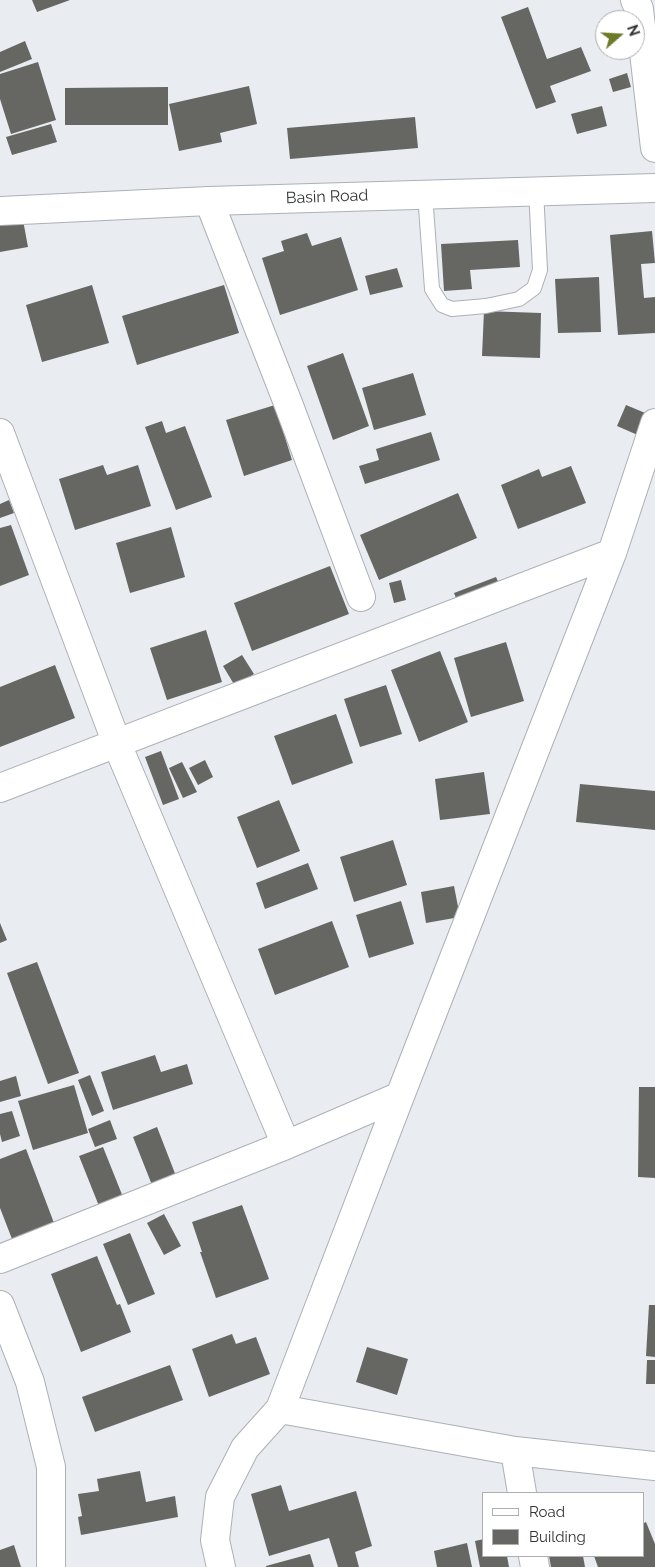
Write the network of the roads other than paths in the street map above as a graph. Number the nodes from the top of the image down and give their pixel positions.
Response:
1 (635, 0) edge
2 (655, 148) edge
3 (655, 188) edge
4 (536, 190) junction
5 (425, 194) junction
6 (209, 201) junction
7 (0, 211) edge
8 (655, 423) edge
9 (0, 433) edge
10 (612, 553) junction
11 (361, 597) dead end
12 (117, 744) junction
13 (0, 788) edge
14 (400, 1096) junction
15 (286, 1144) junction
16 (0, 1259) edge
17 (0, 1305) edge
18 (280, 1408) junction
19 (515, 1451) junction
20 (655, 1466) edge
21 (522, 1492) edge
22 (51, 1567) edge
23 (221, 1567) edge

1 - 2 street
3 - 4 street, Basin Road
4 - 5 street, Basin Road
4 - 5 lane
5 - 6 street, Basin Road
6 - 7 street, Basin Road
6 - 11 street
8 - 10 street
9 - 12 street
10 - 12 street
10 - 14 street
12 - 13 street
12 - 15 street
14 - 15 street
14 - 18 street
15 - 16 street
17 - 22 street
18 - 19 street
18 - 23 street
19 - 20 street
19 - 21 street

